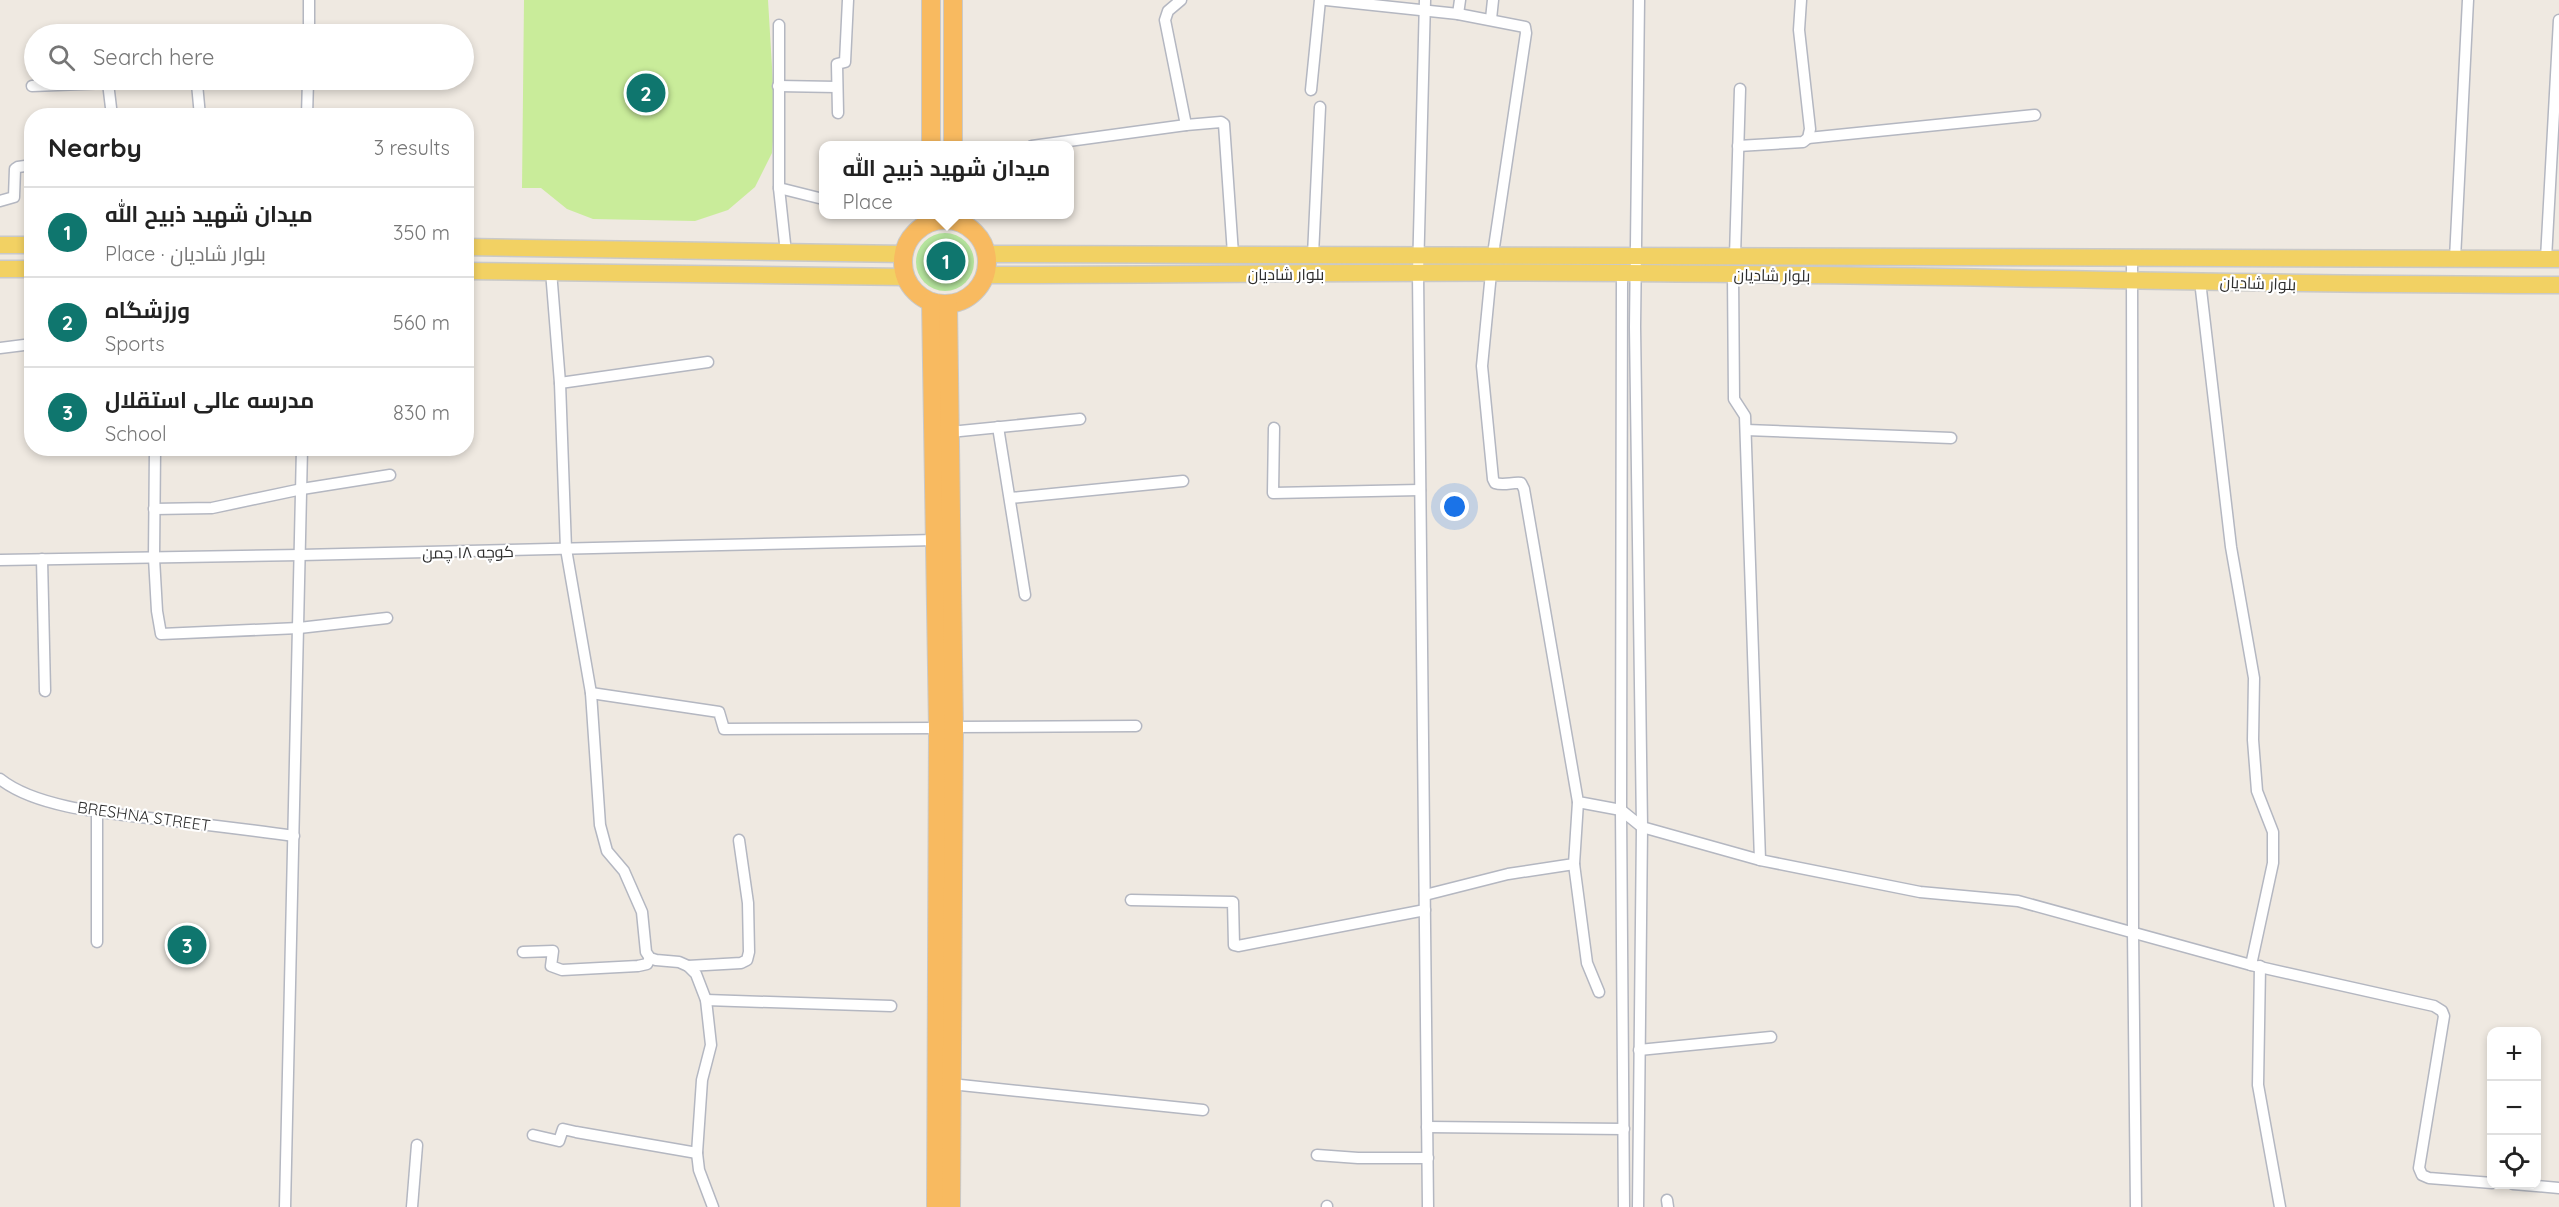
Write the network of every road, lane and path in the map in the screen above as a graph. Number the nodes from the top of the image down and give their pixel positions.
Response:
1 (309, 0) edge
2 (848, 0) edge
3 (931, 0) edge
4 (953, 0) edge
5 (1181, 0) edge
6 (1320, 0) edge
7 (1326, 0) edge
8 (1460, 0) edge
9 (1493, 0) edge
10 (1639, 0) edge
11 (1801, 0) edge
12 (2468, 0) edge
13 (1425, 5) edge
14 (1458, 14) junction
15 (1491, 19) junction
16 (2559, 20) edge
17 (309, 24) edge
18 (779, 25) dead end
19 (778, 86) junction
20 (837, 87) junction
21 (1740, 89) dead end
22 (109, 90) edge
23 (198, 90) edge
24 (308, 90) edge
25 (1311, 90) dead end
26 (1320, 107) dead end
27 (111, 108) edge
28 (199, 108) edge
29 (307, 108) edge
30 (838, 113) dead end
31 (2035, 115) dead end
32 (1186, 124) junction
33 (1808, 138) junction
34 (931, 141) edge
35 (953, 141) edge
36 (1067, 141) edge
37 (1738, 146) junction
38 (24, 166) edge
39 (779, 188) junction
40 (819, 198) edge
41 (0, 201) edge
42 (931, 219) edge
43 (953, 219) edge
44 (0, 245) edge
45 (24, 245) edge
46 (474, 247) edge
47 (786, 253) junction
48 (904, 254) junction
49 (986, 254) junction
50 (1233, 254) junction
51 (1313, 255) junction
52 (1418, 255) junction
53 (1493, 255) junction
54 (1636, 255) junction
55 (1735, 256) junction
56 (2132, 258) junction
57 (2455, 259) junction
58 (2553, 259) edge
59 (0, 269) edge
60 (24, 269) edge
61 (474, 270) edge
62 (551, 271) junction
63 (1491, 273) junction
64 (1629, 273) junction
65 (1418, 274) junction
66 (1733, 274) junction
67 (985, 275) junction
68 (906, 278) junction
69 (2132, 280) junction
70 (2200, 281) junction
71 (2559, 285) edge
72 (940, 303) junction
73 (24, 345) edge
74 (0, 348) edge
75 (708, 362) dead end
76 (560, 383) junction
77 (1080, 419) dead end
78 (998, 427) junction
79 (1274, 428) dead end
80 (1746, 430) junction
81 (950, 432) junction
82 (1951, 438) dead end
83 (155, 456) edge
84 (302, 456) edge
85 (390, 475) dead end
86 (1183, 481) dead end
87 (302, 489) junction
88 (1420, 490) junction
89 (1010, 498) junction
90 (154, 509) junction
91 (936, 540) junction
92 (566, 549) junction
93 (301, 555) junction
94 (154, 558) junction
95 (42, 559) junction
96 (0, 560) edge
97 (1025, 595) dead end
98 (387, 618) dead end
99 (299, 628) junction
100 (45, 691) dead end
101 (591, 693) junction
102 (1136, 726) dead end
103 (946, 727) junction
104 (0, 779) edge
105 (1578, 802) junction
106 (1621, 810) junction
107 (97, 812) junction
108 (1642, 827) junction
109 (294, 836) junction
110 (739, 840) dead end
111 (1760, 860) junction
112 (1574, 864) junction
113 (1425, 895) junction
114 (1131, 900) dead end
115 (1425, 910) junction
116 (2133, 932) junction
117 (97, 942) dead end
118 (523, 952) dead end
119 (650, 958) junction
120 (688, 966) junction
121 (2255, 966) junction
122 (1599, 992) dead end
123 (706, 1000) junction
124 (891, 1006) dead end
125 (1771, 1037) dead end
126 (1639, 1050) junction
127 (951, 1084) junction
128 (1203, 1110) dead end
129 (1427, 1127) junction
130 (1624, 1130) junction
131 (532, 1135) dead end
132 (417, 1145) dead end
133 (697, 1153) junction
134 (1317, 1155) dead end
135 (1428, 1158) junction
136 (2487, 1183) edge
137 (2541, 1187) edge
138 (2559, 1188) edge
139 (285, 1207) edge
140 (412, 1207) edge
141 (713, 1207) edge
142 (936, 1207) edge
143 (951, 1207) edge
144 (1428, 1207) edge
145 (1624, 1207) edge
146 (1638, 1207) edge
147 (2136, 1207) edge
148 (2280, 1207) edge

1 - 17 street
2 - 20 street
3 - 34 highway
4 - 35 highway
5 - 32 street
6 - 25 street
7 - 13 street
8 - 14 street
9 - 15 street
10 - 54 street
11 - 33 street
12 - 57 street
13 - 14 street
13 - 52 street
14 - 15 street
15 - 53 street
16 - 58 street
18 - 19 street
19 - 20 street
19 - 39 street
20 - 30 street
21 - 37 street
22 - 27 street
23 - 28 street
24 - 29 street
26 - 51 street
31 - 33 street
32 - 36 street
32 - 50 street
33 - 37 street
37 - 55 street
38 - 41 street
39 - 40 street
39 - 47 street
42 - 48 highway
43 - 49 highway
44 - 45 main road
46 - 47 main road
47 - 48 main road
48 - 68 highway
49 - 50 main road, بلوار شادیان
49 - 67 highway
50 - 51 main road, بلوار شادیان
51 - 52 main road, بلوار شادیان
52 - 53 main road, بلوار شادیان
52 - 65 street
53 - 54 main road, بلوار شادیان
54 - 55 main road, بلوار شادیان
54 - 64 street
55 - 56 main road, بلوار شادیان
56 - 57 main road, بلوار شادیان
56 - 69 street
57 - 58 main road, بلوار شادیان
59 - 60 main road
61 - 62 main road
62 - 68 main road
62 - 76 street
63 - 64 main road, بلوار شادیان
63 - 65 main road, بلوار شادیان
63 - 105 street
64 - 66 main road, بلوار شادیان
64 - 106 street
64 - 108 street
65 - 67 main road, بلوار شادیان
65 - 88 street
66 - 69 main road, بلوار شادیان
66 - 80 street
67 - 72 highway
68 - 72 highway
69 - 70 main road, بلوار شادیان
69 - 116 street
70 - 71 main road, بلوار شادیان
70 - 121 street
72 - 81 highway
72 - 91 highway
73 - 74 street
75 - 76 street
76 - 92 street
77 - 78 street
78 - 81 street
78 - 89 street
79 - 88 street
80 - 82 street
80 - 111 street
81 - 103 highway
83 - 90 street
84 - 87 street
85 - 87 street
86 - 89 street
87 - 90 street
87 - 93 street
88 - 113 street
89 - 97 street
90 - 94 street
91 - 92 street, كوچه ١٨ چمن
91 - 103 highway
92 - 93 street, كوچه ١٨ چمن
92 - 101 street
93 - 94 street, كوچه ١٨ چمن
93 - 99 street
94 - 95 street, كوچه ١٨ چمن
94 - 99 street
95 - 96 street, كوچه ١٨ چمن
95 - 100 street
98 - 99 street
99 - 109 street
101 - 103 street
101 - 119 street
102 - 103 street
103 - 127 highway
103 - 142 highway
104 - 107 street, BRESHNA STREET
105 - 106 street
105 - 112 street
106 - 108 street
106 - 130 street
107 - 109 street, BRESHNA STREET
107 - 117 street
108 - 111 street
108 - 126 street
109 - 139 street
110 - 120 street
111 - 116 street
112 - 113 street
112 - 122 street
113 - 115 street
114 - 115 street
115 - 129 street
116 - 121 street
116 - 147 street
118 - 119 street
119 - 120 street
120 - 123 street
121 - 136 street
121 - 148 street
123 - 124 street
123 - 133 street
125 - 126 street
126 - 146 street
127 - 128 street
127 - 143 highway
129 - 130 street
129 - 135 street
130 - 145 street
131 - 133 street
132 - 140 street
133 - 141 street
134 - 135 street
135 - 144 street
137 - 138 street

